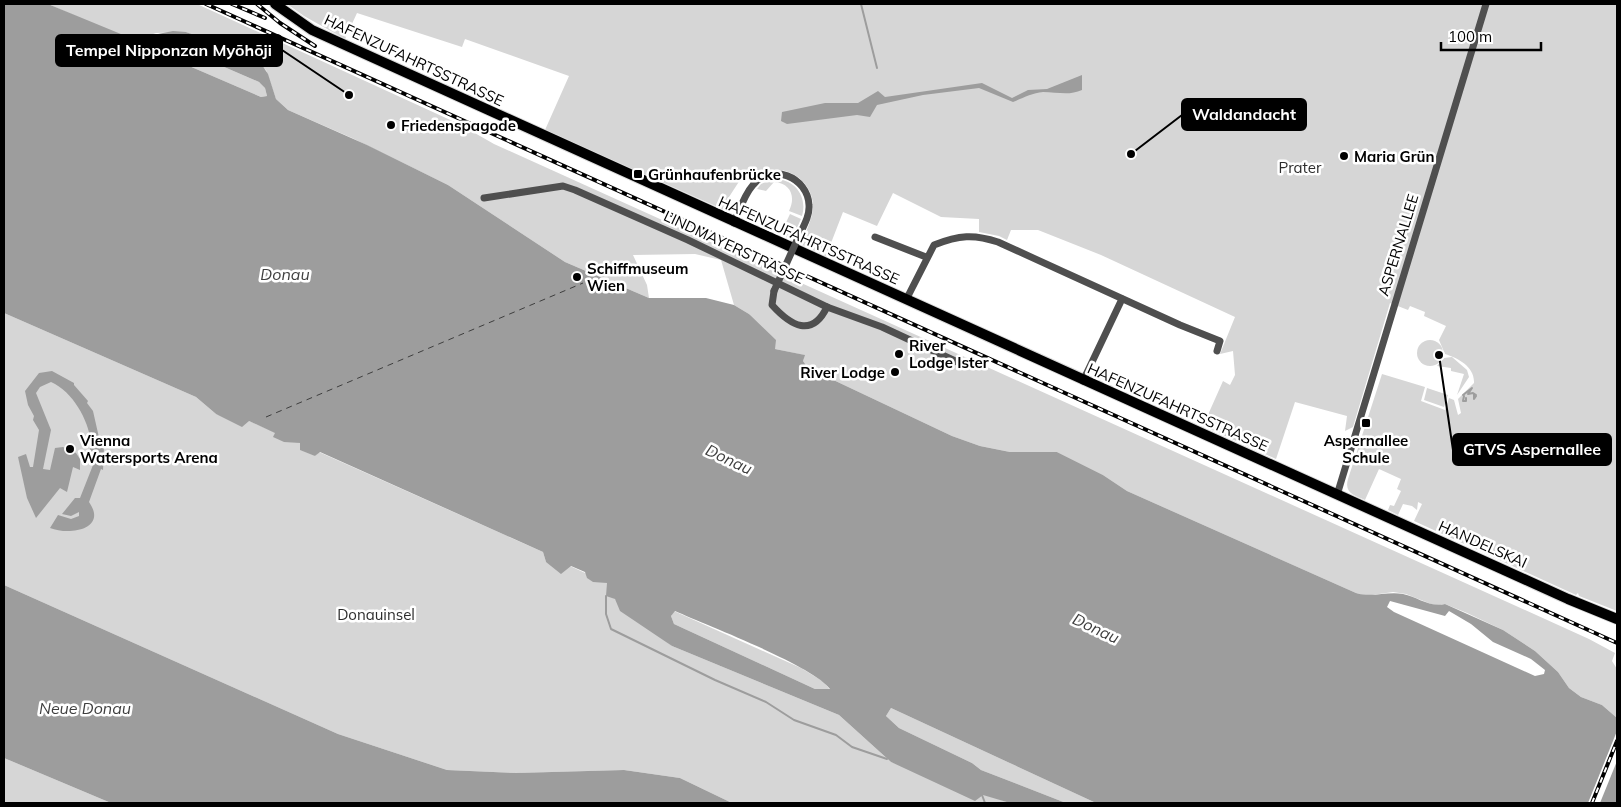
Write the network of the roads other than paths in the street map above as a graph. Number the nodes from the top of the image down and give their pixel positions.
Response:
1 (275, 4) edge
2 (1486, 4) edge
3 (484, 198) dead end
4 (734, 223) junction
5 (875, 237) dead end
6 (926, 257) junction
7 (1122, 299) junction
8 (906, 300) junction
9 (827, 307) junction
10 (1217, 351) dead end
11 (966, 366) dead end
12 (1083, 381) junction
13 (1337, 495) junction
14 (1617, 619) edge

1 - 4 main road, HAFENZUFAHRTSSTRASSE
2 - 13 street, ASPERNALLEE
3 - 9 street, LINDMAYERSTRASSE
4 - 8 main road, HAFENZUFAHRTSSTRASSE
4 - 9 street, bridge
5 - 6 street
6 - 7 street
6 - 8 street
7 - 10 street
7 - 12 street
8 - 12 main road, HAFENZUFAHRTSSTRASSE
9 - 11 street, LINDMAYERSTRASSE
12 - 13 main road, HAFENZUFAHRTSSTRASSE
13 - 14 main road, HANDELSKAI

